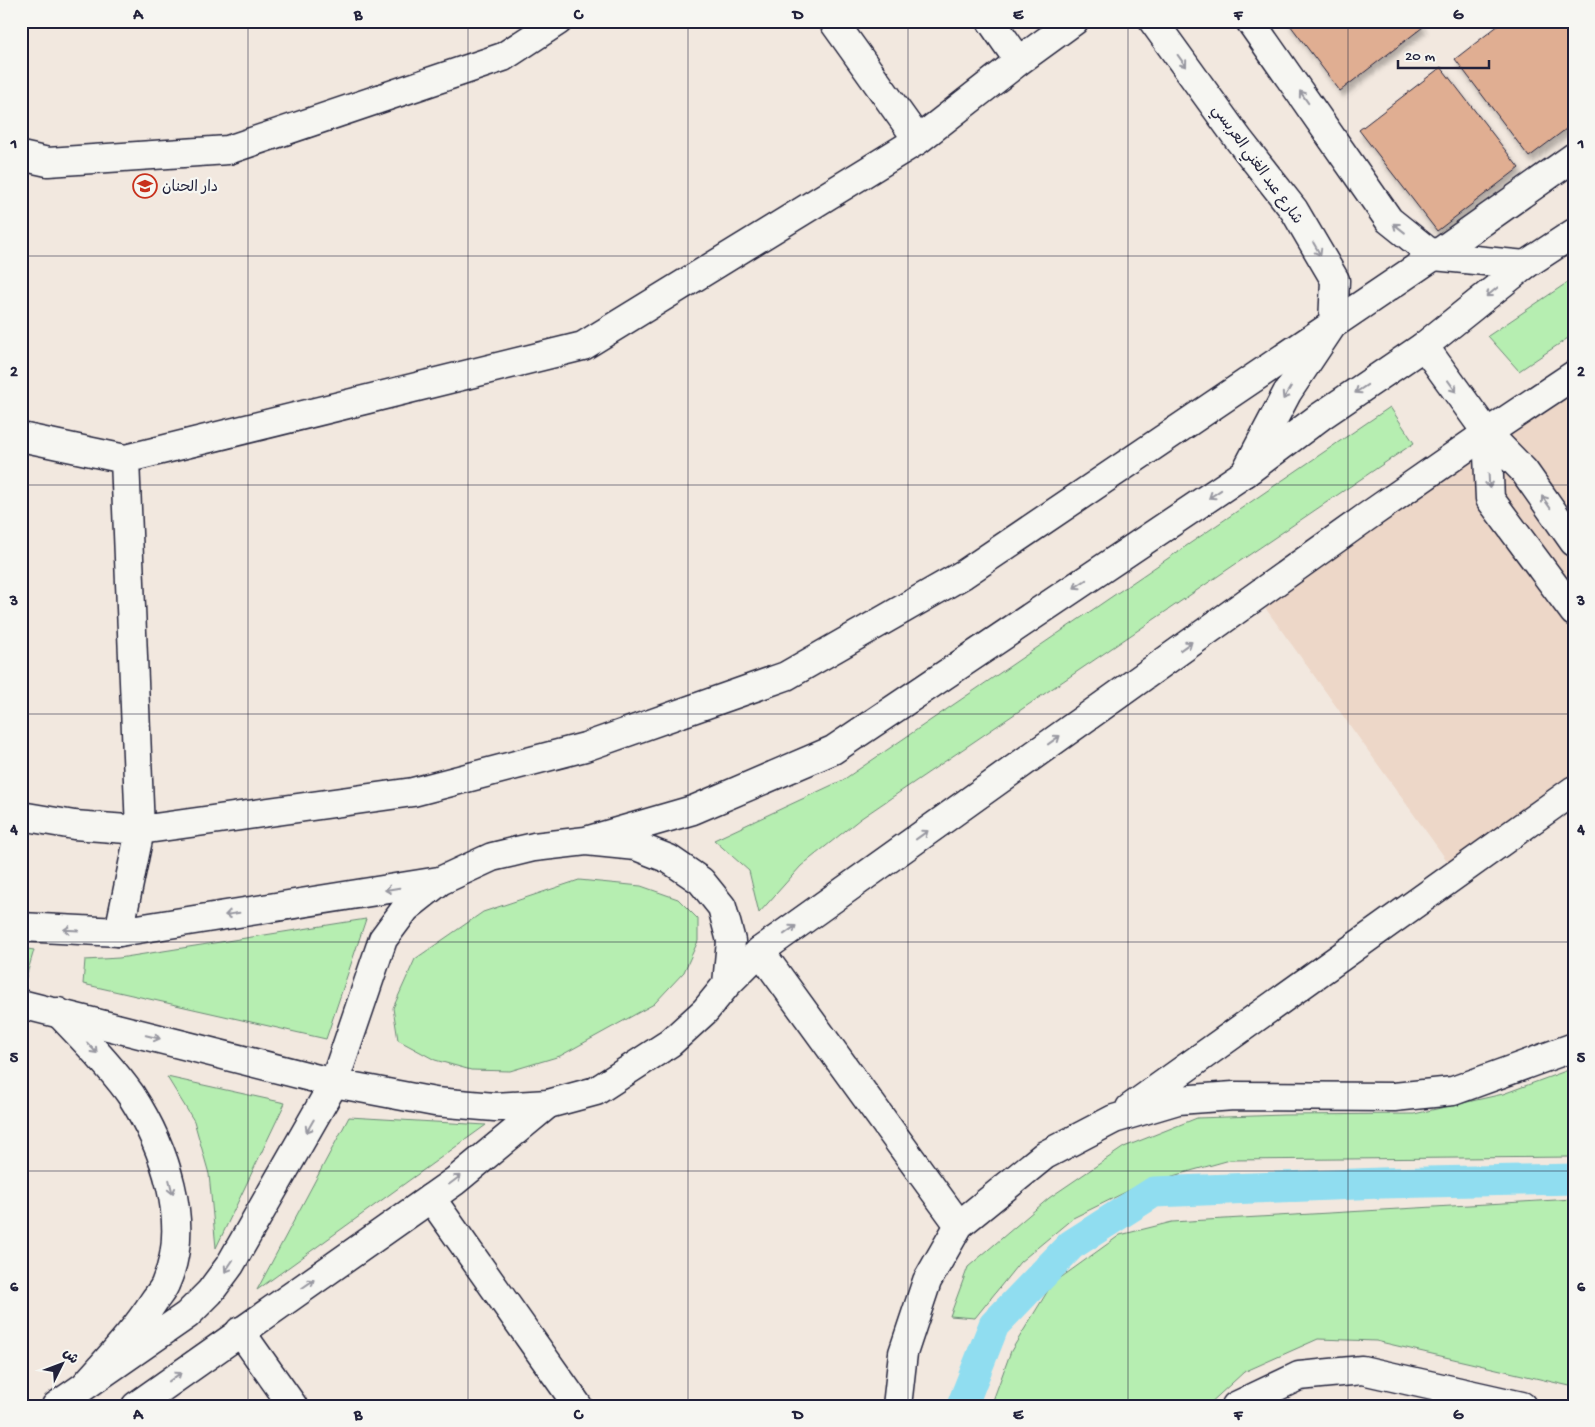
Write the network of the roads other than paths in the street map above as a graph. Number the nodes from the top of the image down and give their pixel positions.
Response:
1 (558, 21) edge
2 (834, 21) edge
3 (991, 21) edge
4 (1074, 21) edge
5 (1153, 21) edge
6 (1250, 21) edge
7 (1020, 61) junction
8 (918, 140) junction
9 (21, 156) edge
10 (1574, 157) edge
11 (1574, 233) edge
12 (1434, 256) junction
13 (1525, 265) junction
14 (1333, 324) junction
15 (1424, 346) junction
16 (1574, 375) edge
17 (1486, 433) junction
18 (21, 437) edge
19 (125, 459) junction
20 (1245, 473) junction
21 (1574, 542) edge
22 (1574, 612) edge
23 (1574, 790) edge
24 (21, 816) edge
25 (140, 830) junction
26 (586, 841) junction
27 (440, 881) junction
28 (21, 928) edge
29 (119, 932) junction
30 (760, 951) junction
31 (727, 984) junction
32 (21, 1004) edge
33 (58, 1012) junction
34 (1574, 1047) edge
35 (334, 1083) junction
36 (548, 1104) junction
37 (1114, 1119) junction
38 (431, 1198) junction
39 (959, 1225) junction
40 (240, 1331) junction
41 (87, 1383) junction
42 (1515, 1405) edge
43 (56, 1406) edge
44 (136, 1406) edge
45 (293, 1406) edge
46 (578, 1406) edge
47 (897, 1406) edge
48 (1236, 1406) edge

1 - 9 main road
2 - 8 main road
3 - 7 main road
4 - 7 main road
5 -> 14 main road, شارع عبد الغني العربسي
12 -> 6 main road
7 - 8 main road
8 - 19 main road
10 - 12 main road
11 - 13 main road
12 - 13 main road
12 - 14 main road
13 -> 15 main road
14 -> 20 main road
14 - 25 main road
15 -> 17 main road
15 -> 20 main road
16 - 17 main road
21 -> 17 main road
17 -> 22 main road
30 -> 17 main road
18 - 19 main road
19 - 25 main road
20 -> 26 main road
23 - 37 main road
24 - 25 main road
25 - 29 main road
26 - 27 main road
26 - 31 main road
27 -> 29 main road
27 - 35 main road
29 -> 28 main road
30 - 31 main road
30 - 39 main road
31 - 36 main road
32 - 33 main road
33 -> 35 main road
33 -> 41 main road
34 - 37 main road
35 - 36 main road
35 -> 41 main road
38 -> 36 main road
37 - 39 main road
40 -> 38 main road
38 - 46 main road
39 - 47 main road
44 -> 40 main road
40 - 45 main road
41 - 43 main road
42 - 48 main road

